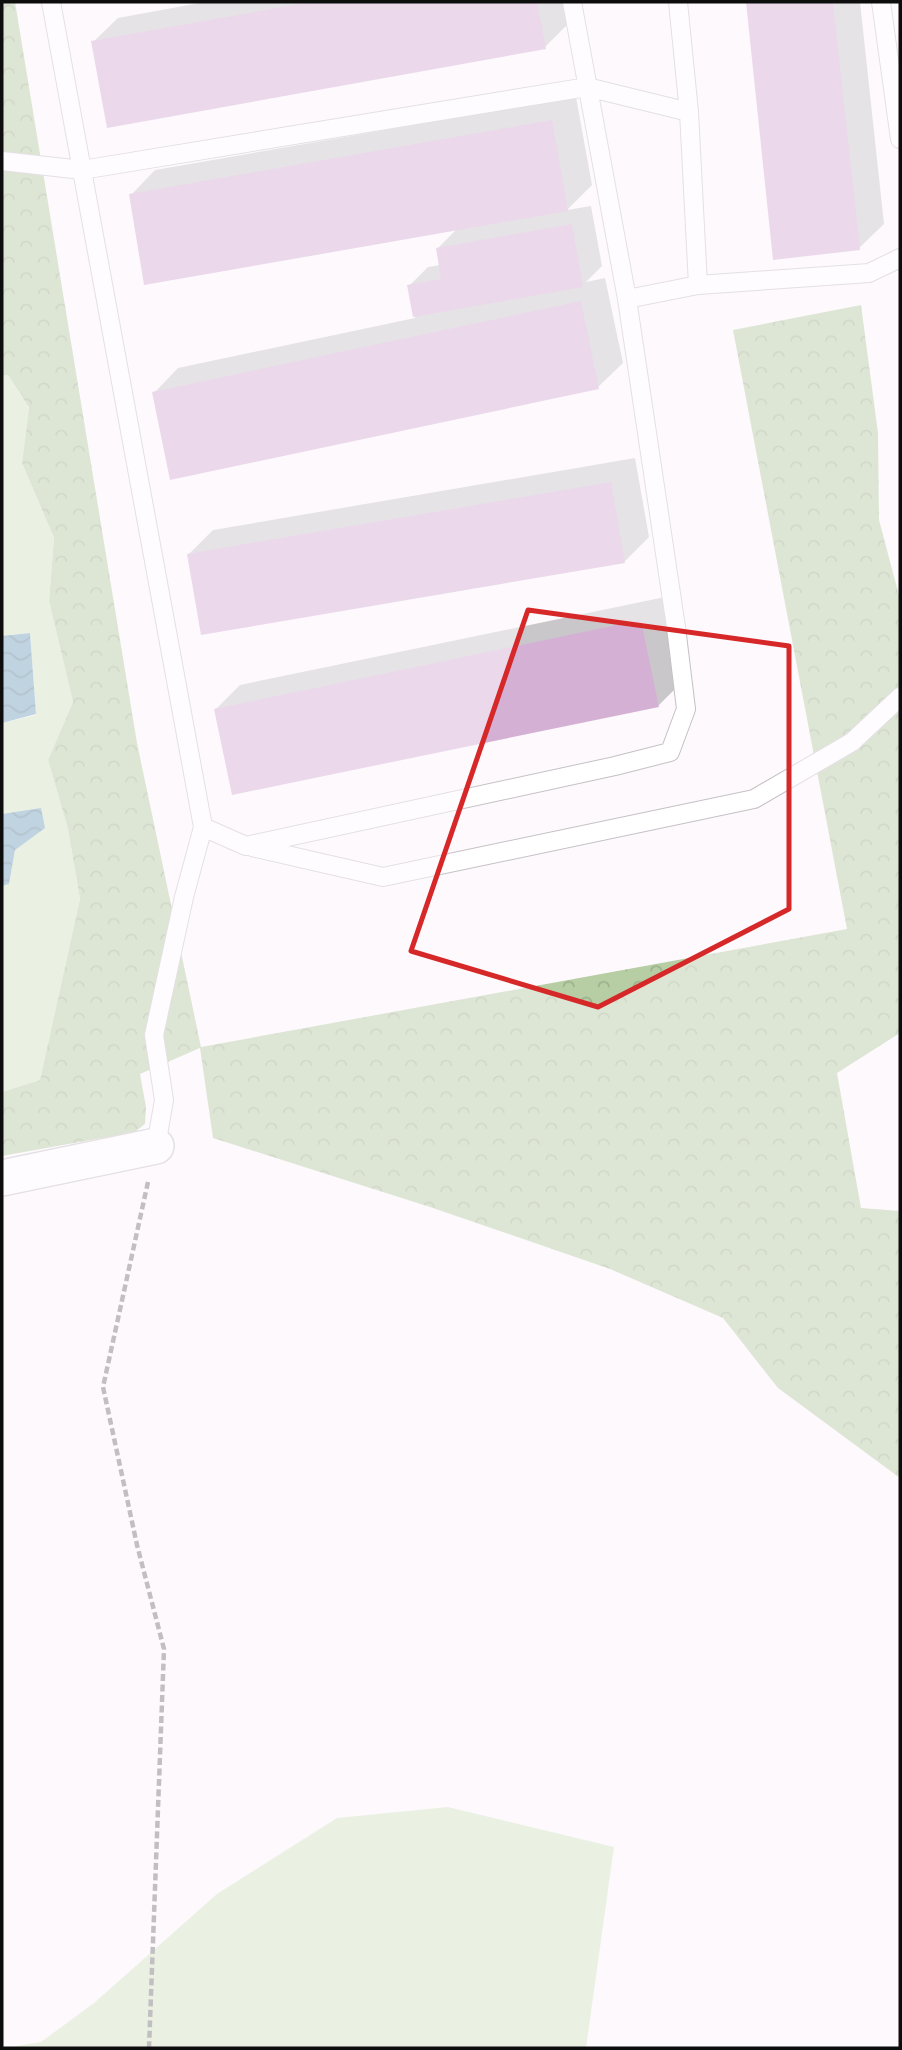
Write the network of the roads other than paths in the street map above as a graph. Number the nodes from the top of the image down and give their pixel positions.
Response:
1 (51, 2) edge
2 (572, 2) edge
3 (678, 2) edge
4 (881, 2) edge
5 (587, 87) junction
6 (690, 112) junction
7 (900, 139) edge
8 (2, 161) edge
9 (82, 170) junction
10 (900, 258) edge
11 (698, 285) junction
12 (626, 299) junction
13 (900, 697) edge
14 (203, 827) junction
15 (246, 846) junction
16 (156, 1146) joint
17 (2, 1178) edge

1 - 9 lane
2 - 5 lane
3 - 6 lane
4 - 7 lane
5 - 6 lane
5 - 9 lane
5 - 12 lane
6 - 11 lane
8 - 9 lane
9 - 14 lane
10 - 11 lane
11 - 12 lane
12 - 15 lane
13 - 15 lane
14 - 15 lane
14 - 16 lane
16 - 17 street

